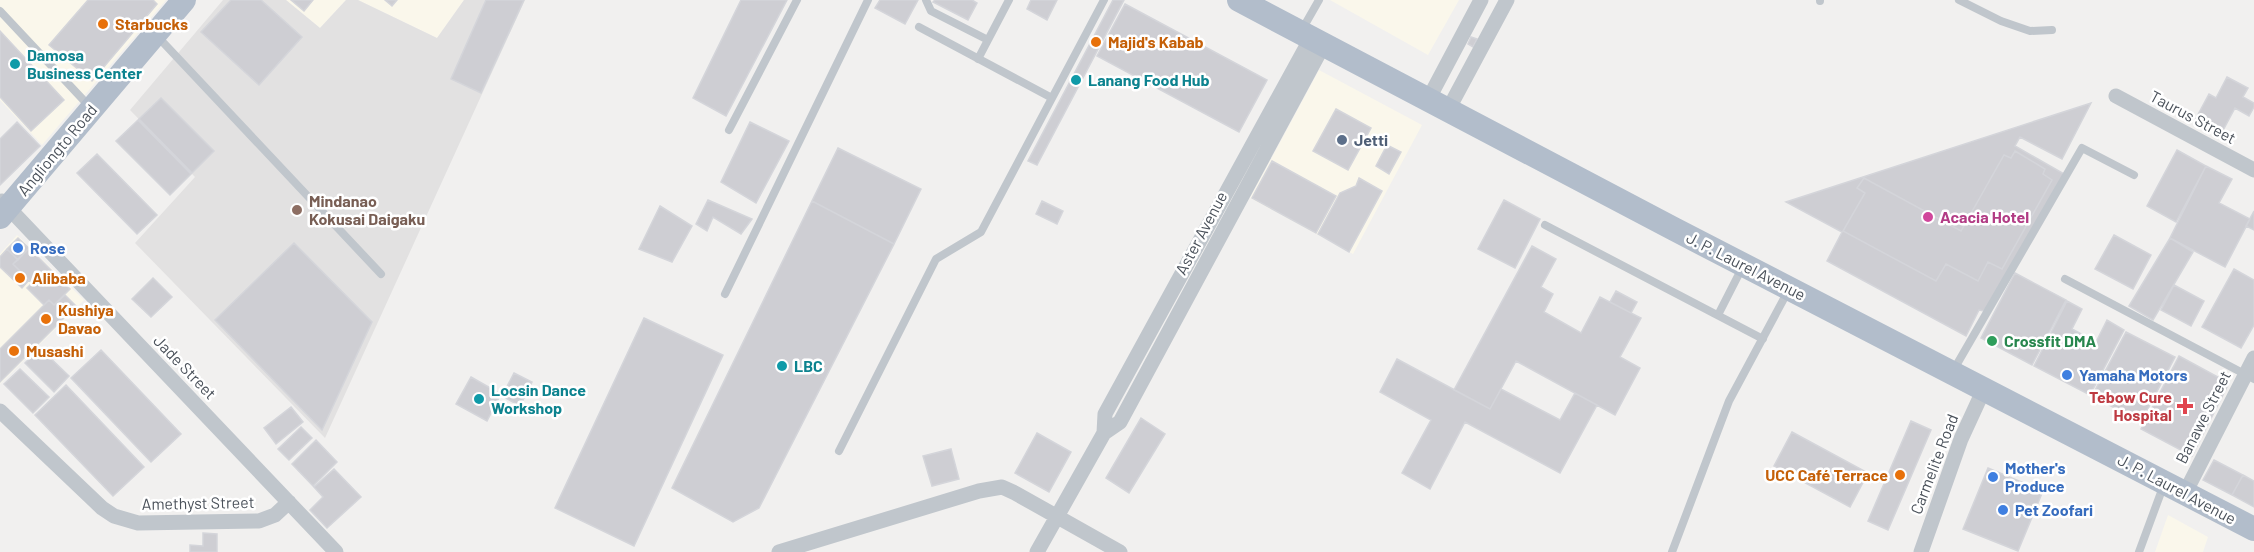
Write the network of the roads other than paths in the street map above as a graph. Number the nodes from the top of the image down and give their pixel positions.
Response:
1 (798, 0) edge
2 (868, 0) edge
3 (926, 0) edge
4 (1009, 0) edge
5 (1104, 0) edge
6 (1239, 0) edge
7 (1319, 0) edge
8 (1481, 0) edge
9 (1507, 0) edge
10 (1959, 0) edge
11 (178, 4) edge
12 (0, 11) edge
13 (919, 27) dead end
14 (2052, 30) dead end
15 (155, 34) junction
16 (1312, 38) junction
17 (988, 40) junction
18 (978, 59) junction
19 (2116, 96) dead end
20 (1052, 98) junction
21 (1438, 105) junction
22 (91, 109) junction
23 (729, 130) dead end
24 (2254, 170) edge
25 (2134, 175) dead end
26 (1232, 199) junction
27 (3, 208) edge
28 (1545, 225) dead end
29 (1743, 264) junction
30 (1184, 271) junction
31 (381, 274) dead end
32 (1197, 279) junction
33 (2065, 279) dead end
34 (1790, 288) junction
35 (725, 294) dead end
36 (1718, 315) junction
37 (1763, 339) junction
38 (1141, 350) junction
39 (1155, 358) junction
40 (2254, 358) edge
41 (1952, 373) junction
42 (2250, 377) edge
43 (1121, 386) junction
44 (1984, 389) junction
45 (1136, 394) junction
46 (0, 411) edge
47 (1104, 433) junction
48 (839, 451) dead end
49 (2175, 488) junction
50 (289, 502) junction
51 (1056, 516) junction
52 (2254, 530) edge
53 (336, 552) edge
54 (779, 552) edge
55 (1037, 552) edge
56 (1120, 552) edge
57 (1672, 552) edge
58 (1921, 552) edge
59 (2139, 552) edge

1 - 23 lane
2 - 35 lane
3 - 17 lane
4 - 17 lane
5 - 20 lane
6 - 16 main road, J. P. Laurel Avenue
7 - 16 lane
8 - 21 street
9 - 21 street
10 - 14 lane
11 - 15 main road, Angliongto Road
12 - 22 lane
13 - 18 lane
15 - 22 main road, Angliongto Road
15 - 31 lane
16 - 21 main road, J. P. Laurel Avenue
16 - 26 street, Aster Avenue
17 - 18 lane
18 - 20 lane
19 - 24 street, Taurus Street
20 - 48 lane
21 - 29 main road, J. P. Laurel Avenue
22 - 27 main road, Angliongto Road
25 - 41 lane
26 - 30 street, Aster Avenue
26 - 32 street, Aster Avenue
27 - 50 street, Jade Street
28 - 36 lane
29 - 34 main road, J. P. Laurel Avenue
29 - 36 lane
30 - 32 street
30 - 38 street, Aster Avenue
32 - 39 street, Aster Avenue
33 - 42 lane
34 - 37 lane
34 - 41 main road, J. P. Laurel Avenue
36 - 37 lane
37 - 57 lane
38 - 39 street
38 - 43 street, Aster Avenue
39 - 45 street, Aster Avenue
40 - 42 street, Banawe Street
41 - 44 main road, J. P. Laurel Avenue
42 - 49 street, Banawe Street
43 - 45 street
43 - 47 street, Aster Avenue
44 - 49 main road, J. P. Laurel Avenue
44 - 58 street, Carmelite Road
45 - 47 street, Aster Avenue
46 - 50 street, Amethyst Street
47 - 51 street, Aster Avenue
49 - 52 main road, J. P. Laurel Avenue
49 - 59 lane
50 - 53 street, Jade Street
51 - 54 street
51 - 55 street, Aster Avenue
51 - 56 street

